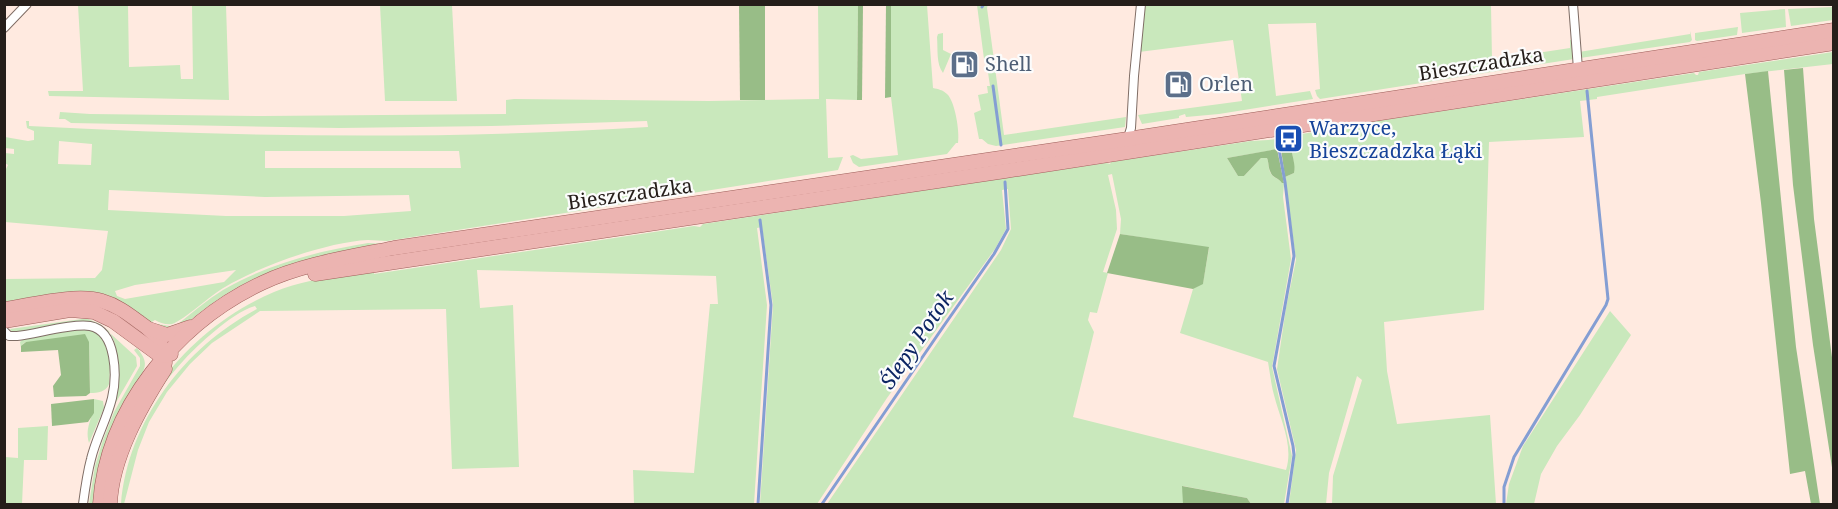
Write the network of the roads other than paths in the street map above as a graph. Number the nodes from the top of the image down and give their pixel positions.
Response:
1 (27, 4) edge
2 (1141, 4) edge
3 (1573, 4) edge
4 (4, 28) edge
5 (1833, 30) edge
6 (1833, 42) edge
7 (1578, 69) junction
8 (1132, 135) junction
9 (1158, 147) junction
10 (1109, 154) junction
11 (4, 309) edge
12 (4, 321) edge
13 (200, 322) junction
14 (149, 329) junction
15 (4, 331) edge
16 (140, 342) junction
17 (169, 359) junction
18 (146, 380) junction
19 (82, 504) edge
20 (100, 504) edge
21 (110, 504) edge

1 - 4 street
2 - 8 street
3 - 7 street
5 - 7 main road, Bieszczadzka
6 - 9 main road, Bieszczadzka
7 - 8 main road, Bieszczadzka
8 - 9 street, Bieszczadzka
8 - 10 street, Bieszczadzka
8 - 13 main road, Bieszczadzka
9 - 10 main road, Bieszczadzka
10 - 17 main road, Bieszczadzka
11 - 14 main road
12 - 16 main road
13 - 14 main road
13 - 17 main road, Bieszczadzka
14 - 17 main road
15 - 19 street
16 - 17 main road
16 - 18 main road
17 - 18 main road
17 - 21 main road
18 - 20 main road

